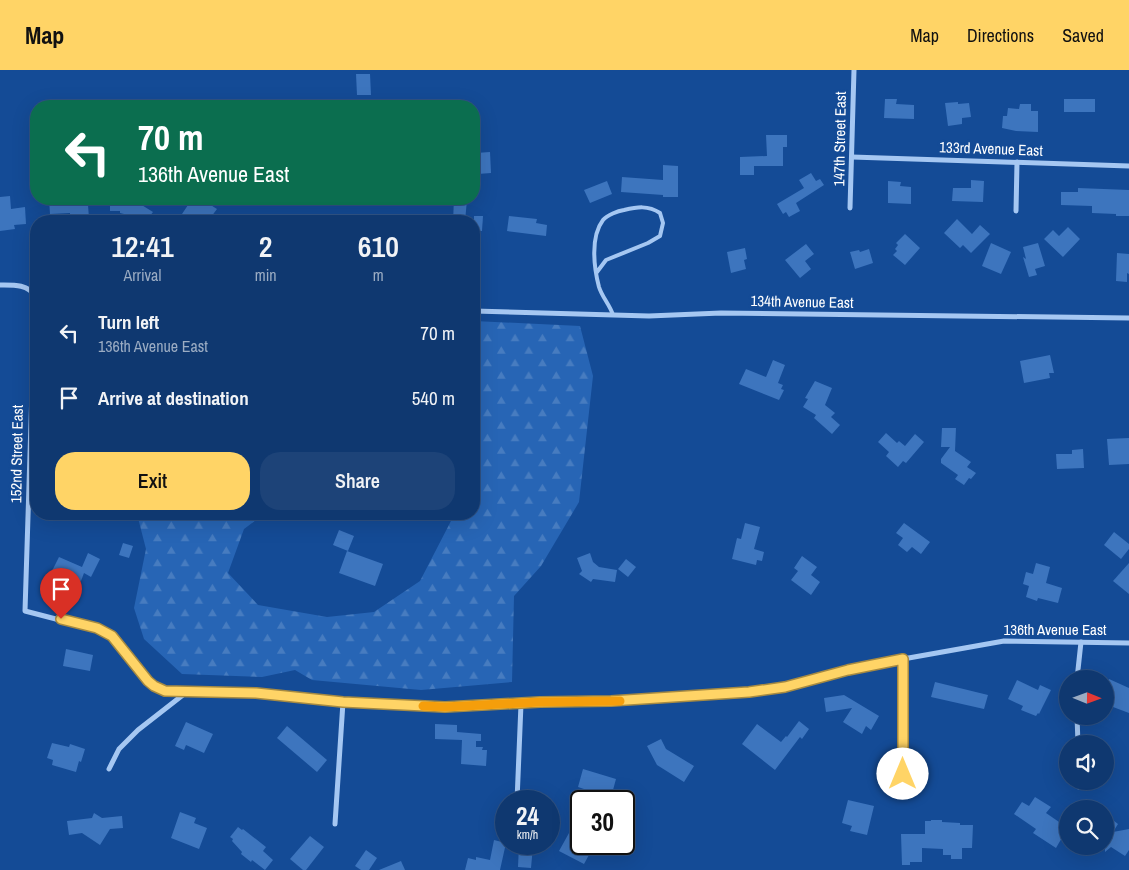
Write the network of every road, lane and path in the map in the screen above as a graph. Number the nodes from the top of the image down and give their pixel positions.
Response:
1 (854, 70) edge
2 (852, 157) junction
3 (1017, 162) junction
4 (1129, 166) edge
5 (850, 208) dead end
6 (1016, 212) dead end
7 (596, 272) junction
8 (0, 285) edge
9 (30, 290) edge
10 (480, 311) edge
11 (613, 315) junction
12 (1129, 318) edge
13 (30, 486) edge
14 (26, 610) joint
15 (1081, 642) junction
16 (1129, 643) edge
17 (903, 659) junction
18 (1079, 670) edge
19 (189, 691) junction
20 (343, 702) junction
21 (520, 704) junction
22 (109, 768) dead end
23 (517, 790) edge
24 (903, 793) dead end
25 (335, 824) dead end

1 - 2 street, 147th Street East
2 - 3 street, 133rd Avenue East
2 - 5 street, 147th Street East
3 - 4 street, 133rd Avenue East
3 - 6 street
7 - 7 lane
7 - 11 lane
8 - 9 street
10 - 11 street, 134th Avenue East
11 - 12 street, 134th Avenue East
13 - 14 street, 152nd Street East
14 - 19 street, 136th Avenue East
15 - 16 street, 136th Avenue East
15 - 17 street, 136th Avenue East
15 - 18 street
17 - 21 street, 136th Avenue East
17 - 24 street
19 - 20 street, 136th Avenue East
19 - 22 street
20 - 21 street, 136th Avenue East
20 - 25 street
21 - 23 street

